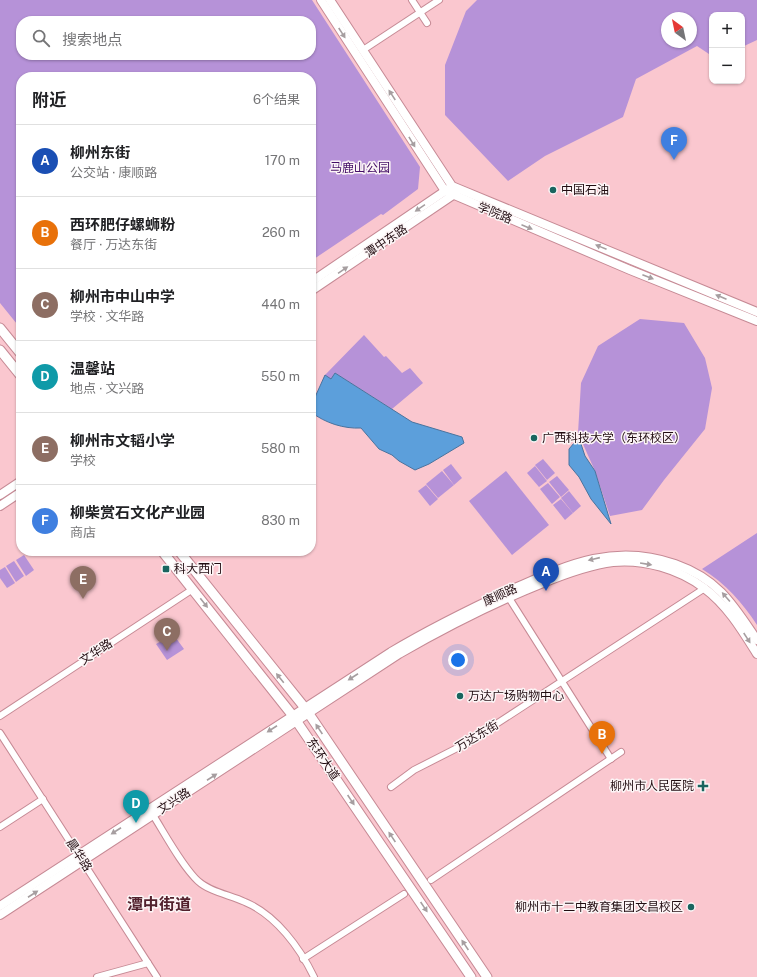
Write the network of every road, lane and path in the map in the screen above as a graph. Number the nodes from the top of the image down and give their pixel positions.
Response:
1 (321, 0) edge
2 (330, 0) edge
3 (412, 0) edge
4 (439, 0) edge
5 (420, 13) junction
6 (427, 23) dead end
7 (363, 50) junction
8 (448, 189) junction
9 (461, 190) junction
10 (453, 195) junction
11 (316, 279) edge
12 (316, 288) edge
13 (757, 312) edge
14 (757, 321) edge
15 (0, 328) edge
16 (16, 348) edge
17 (0, 350) edge
18 (16, 370) edge
19 (16, 484) edge
20 (0, 495) edge
21 (16, 495) edge
22 (0, 506) edge
23 (166, 556) edge
24 (183, 556) edge
25 (705, 588) junction
26 (193, 589) junction
27 (509, 598) junction
28 (757, 640) edge
29 (757, 654) edge
30 (561, 682) junction
31 (307, 711) junction
32 (0, 716) edge
33 (295, 719) junction
34 (0, 733) edge
35 (621, 752) dead end
36 (611, 759) junction
37 (391, 787) dead end
38 (43, 799) junction
39 (153, 815) junction
40 (0, 827) edge
41 (81, 858) junction
42 (431, 880) dead end
43 (404, 894) dead end
44 (1, 902) edge
45 (0, 915) edge
46 (303, 959) junction
47 (148, 963) junction
48 (97, 977) edge
49 (157, 977) edge
50 (314, 977) edge
51 (471, 977) edge
52 (487, 977) edge

1 -> 8 main road
2 - 7 main road
3 - 5 street
4 - 5 street
5 - 6 street
5 - 7 street
8 -> 7 main road
8 - 9 main road, 学院路
8 - 10 main road, 学院路
8 -> 11 main road, 潭中东路
9 - 10 main road, 潭中东路
13 -> 9 main road, 学院路
12 -> 10 main road, 潭中东路
10 -> 14 main road, 学院路
15 - 16 highway
17 - 18 highway
19 - 20 main road
21 - 22 main road
23 - 26 highway, 东环大道
31 -> 24 highway, 东环大道
27 -> 25 main road, 康顺路
25 -> 29 main road, 康顺路
25 - 30 street, 万达东街
26 - 32 street, 文华路
26 -> 33 highway, 东环大道
27 - 30 street
27 - 31 main road, 康顺路
28 -> 31 main road, 康顺路
30 - 36 street
30 - 37 street, 万达东街
31 - 33 main road, 文兴路
52 -> 31 highway, 东环大道
39 -> 33 main road, 文兴路
33 -> 41 main road, 文兴路
33 -> 51 highway, 东环大道
34 - 38 street, 晨华路
35 - 36 street
36 - 42 street
38 - 40 street
38 - 41 street, 晨华路
39 - 41 main road, 文兴路
39 - 46 street
41 - 44 main road, 文兴路
45 -> 41 main road, 文兴路
41 - 47 street, 晨华路
43 - 46 street
46 - 50 street
47 - 48 street
47 - 49 street, 晨华路

